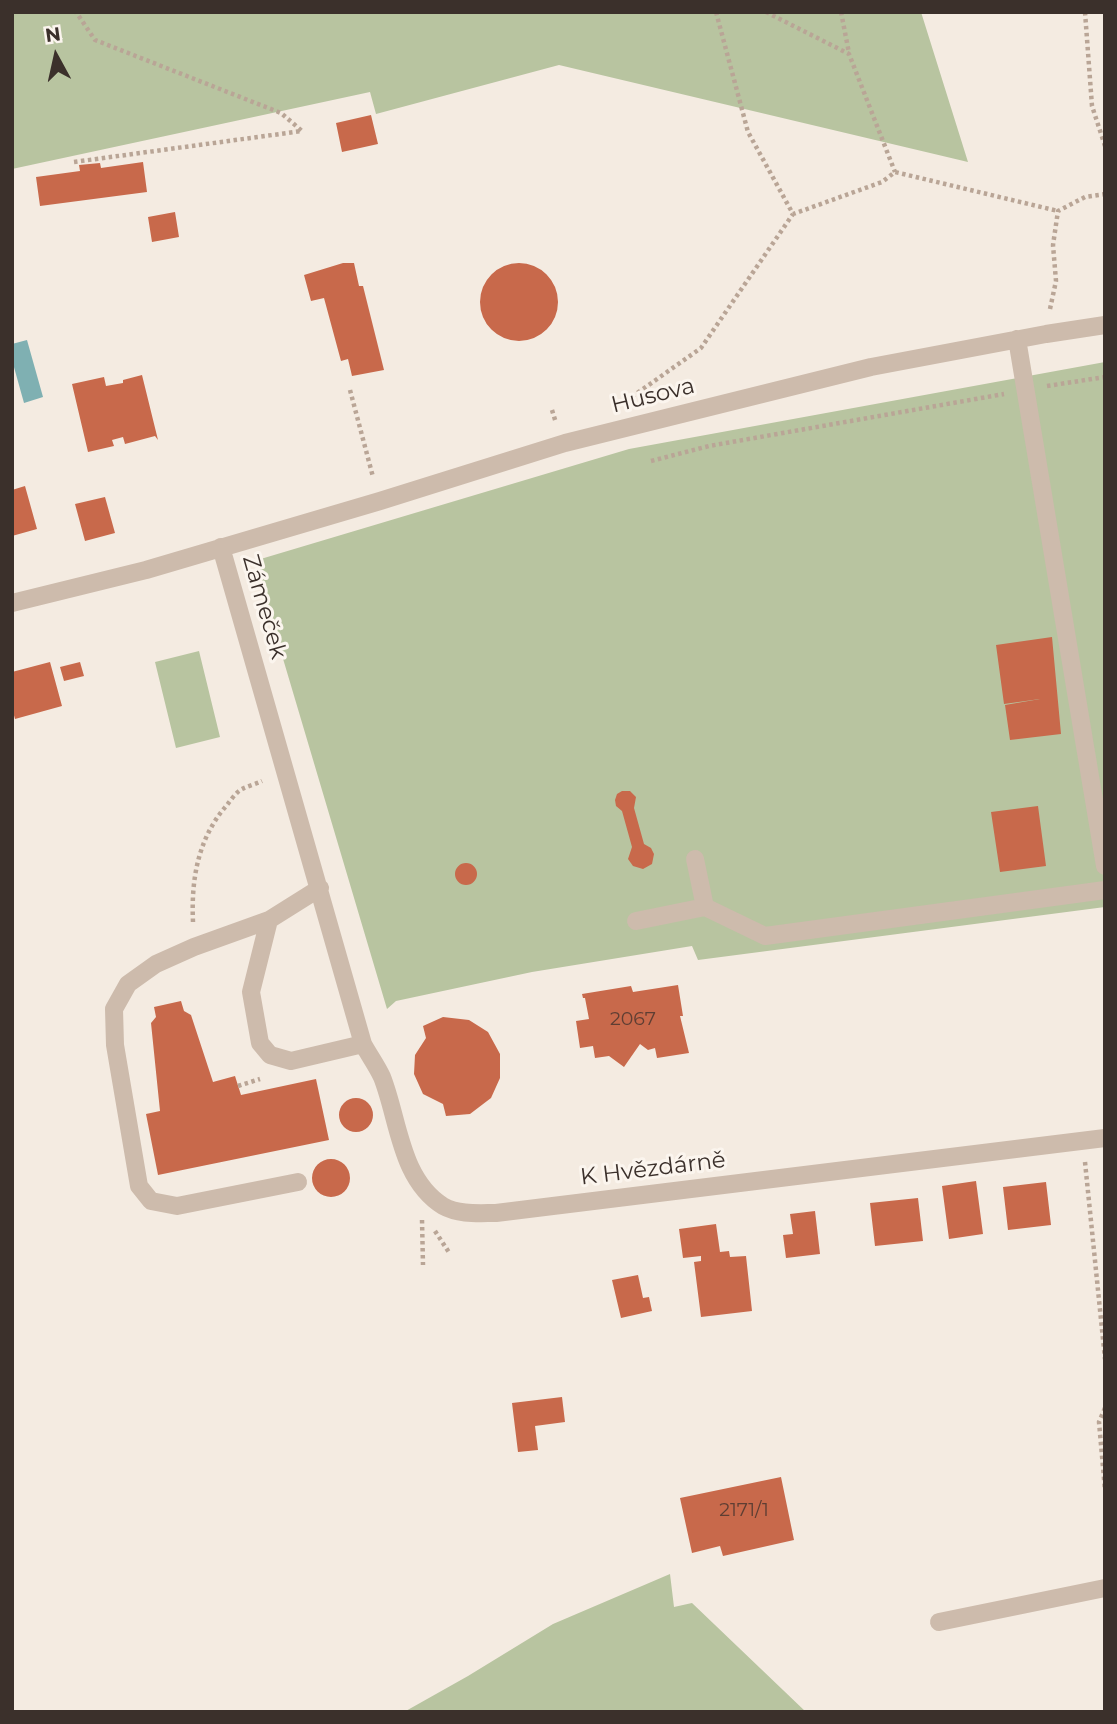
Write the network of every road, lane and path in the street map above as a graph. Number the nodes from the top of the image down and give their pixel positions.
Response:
1 (76, 12) edge
2 (716, 12) edge
3 (766, 12) edge
4 (841, 12) edge
5 (1085, 12) edge
6 (849, 54) junction
7 (1104, 139) edge
8 (1105, 146) edge
9 (74, 162) dead end
10 (895, 172) junction
11 (1105, 194) edge
12 (1058, 211) junction
13 (793, 214) junction
14 (1105, 325) edge
15 (1046, 334) junction
16 (1017, 340) junction
17 (1105, 377) edge
18 (350, 390) dead end
19 (1026, 390) junction
20 (624, 403) dead end
21 (651, 461) dead end
22 (380, 501) junction
23 (221, 547) junction
24 (12, 603) edge
25 (286, 772) junction
26 (695, 859) dead end
27 (1105, 866) edge
28 (320, 888) junction
29 (1105, 890) edge
30 (705, 907) junction
31 (269, 919) junction
32 (636, 921) dead end
33 (194, 947) junction
34 (363, 1044) junction
35 (249, 1082) dead end
36 (238, 1086) dead end
37 (1105, 1138) edge
38 (1083, 1141) junction
39 (298, 1182) dead end
40 (421, 1189) junction
41 (423, 1265) dead end
42 (1105, 1359) edge
43 (1105, 1408) edge
44 (1105, 1490) edge
45 (1105, 1588) edge
46 (939, 1622) dead end

1 - 9 path
2 - 13 path
3 - 6 path
4 - 6 path
5 - 7 path
6 - 10 path
7 - 8 path
10 - 12 path
10 - 13 path
11 - 12 path
12 - 15 path
13 - 20 path
14 - 15 street, Husova
15 - 16 street, Husova
16 - 19 street
16 - 22 street, Husova
17 - 19 path
18 - 22 path
19 - 21 path
19 - 27 street
22 - 23 street, Husova
23 - 24 street, Zámeček
23 - 25 street, Zámeček
25 - 28 street, Zámeček
25 - 33 path
26 - 30 street
28 - 31 street
28 - 34 street, Zámeček
29 - 30 street
30 - 32 street
31 - 33 street
31 - 34 street
33 - 39 street
34 - 40 street
35 - 36 path
37 - 38 street, K Hvězdárně
38 - 40 street, K Hvězdárně
38 - 42 path
40 - 41 path
43 - 44 path
45 - 46 street

